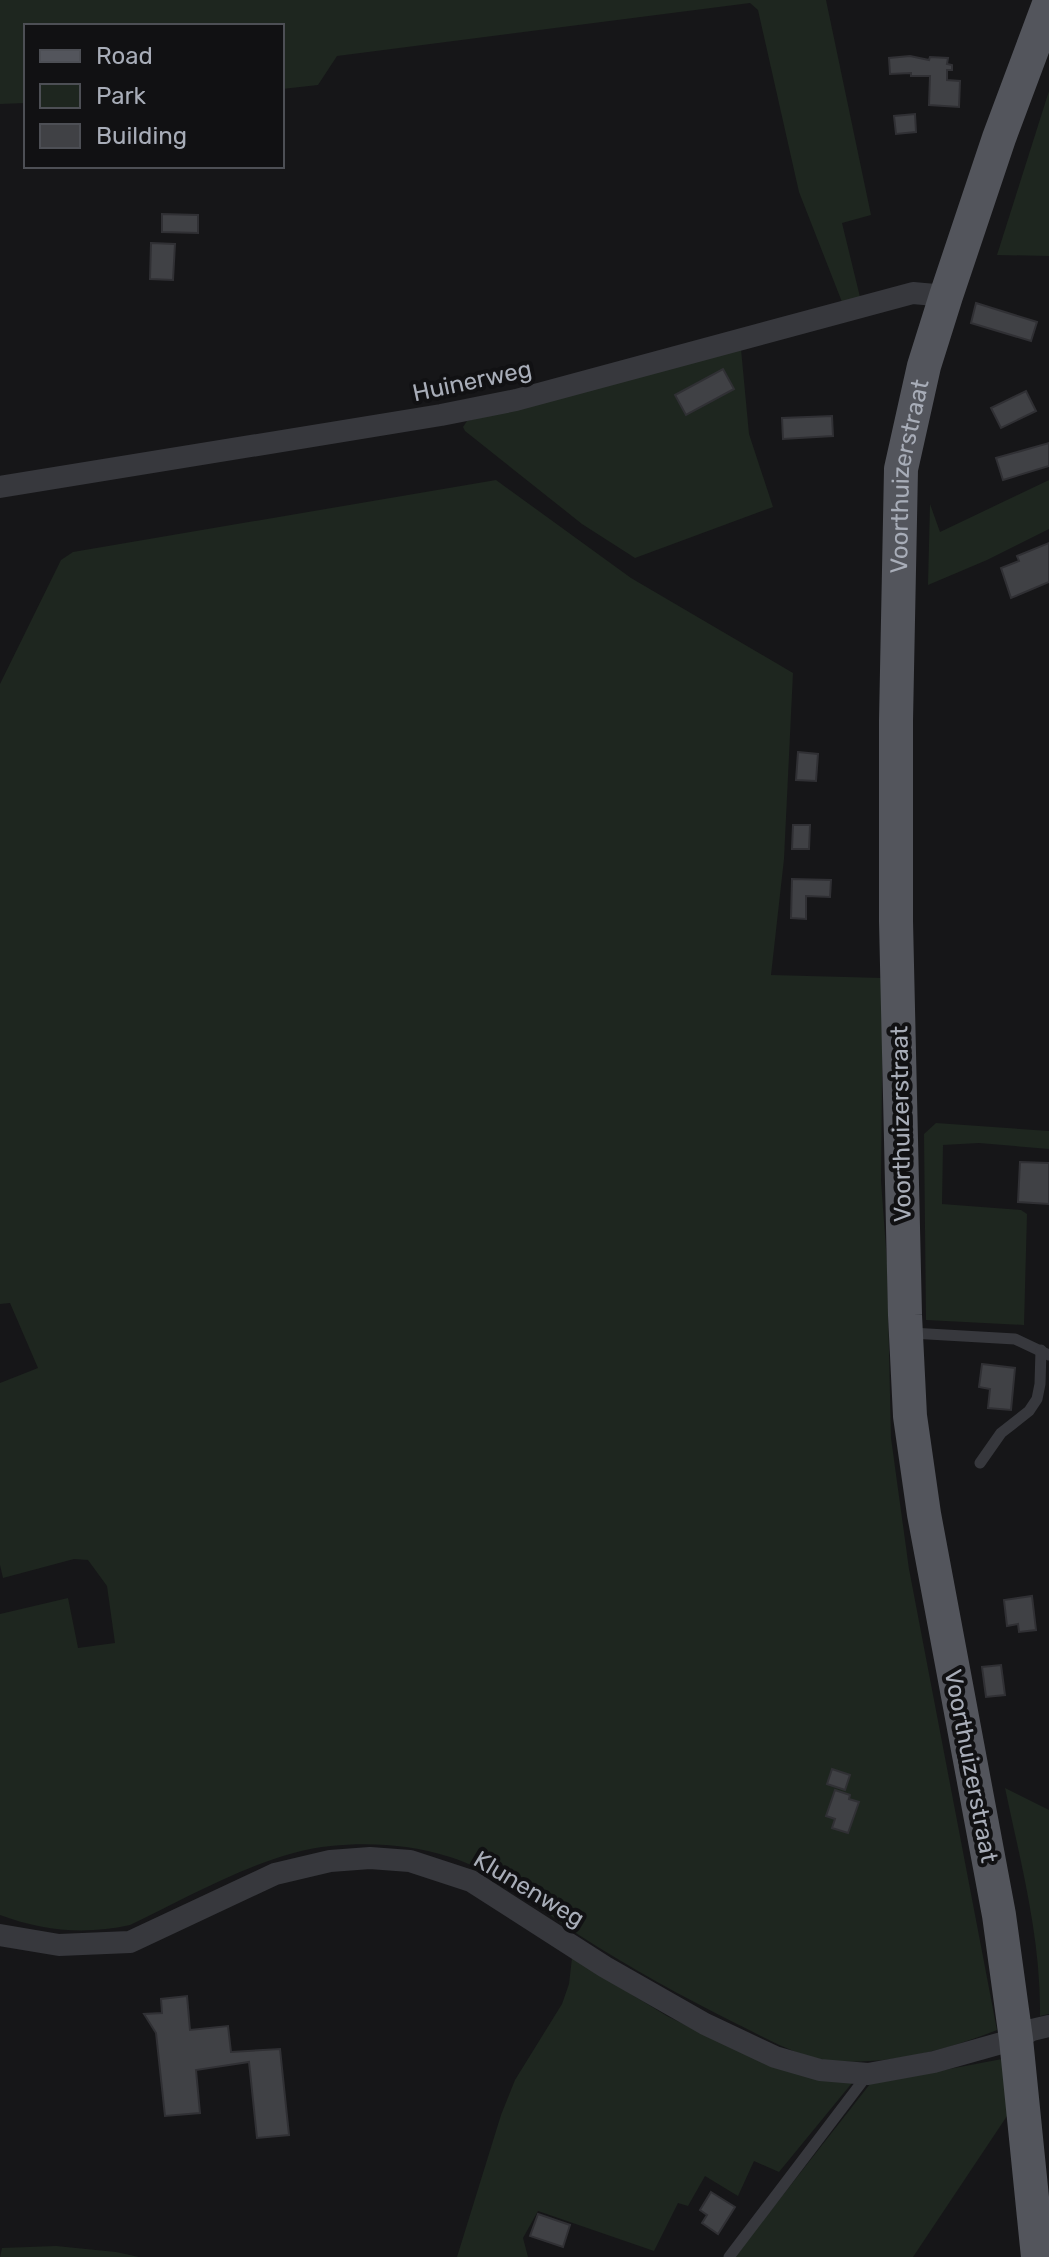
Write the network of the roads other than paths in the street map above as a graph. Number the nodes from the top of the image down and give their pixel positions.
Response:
1 (1049, 4) edge
2 (956, 285) junction
3 (0, 487) edge
4 (906, 1333) junction
5 (1045, 1352) edge
6 (980, 1463) dead end
7 (0, 1935) edge
8 (1049, 2026) edge
9 (1016, 2039) junction
10 (868, 2074) junction
11 (729, 2257) edge
12 (1038, 2257) edge

1 - 2 main road, Voorthuizerstraat
2 - 3 street, Huinerweg
2 - 4 main road, Voorthuizerstraat
4 - 5 lane
4 - 9 main road, Voorthuizerstraat
5 - 6 lane
7 - 10 street, Klunenweg
8 - 9 street, Klunenweg
9 - 10 street, Klunenweg
9 - 12 main road, Voorthuizerstraat
10 - 11 lane

